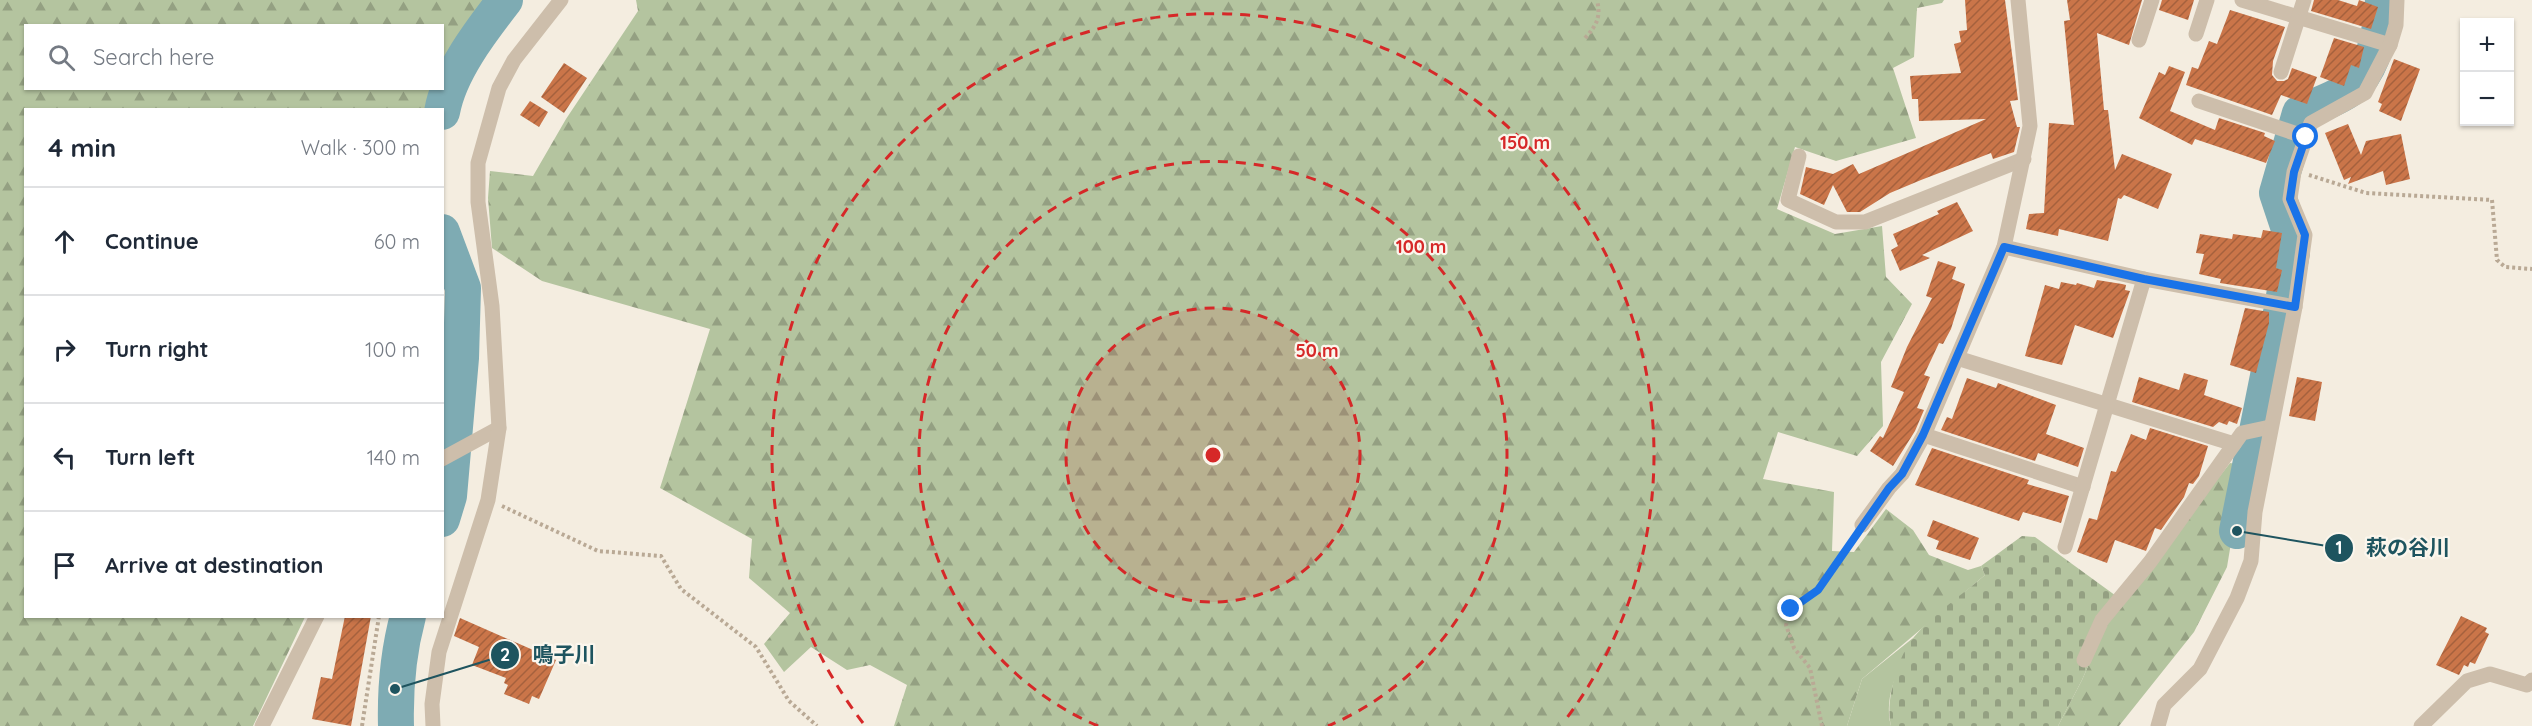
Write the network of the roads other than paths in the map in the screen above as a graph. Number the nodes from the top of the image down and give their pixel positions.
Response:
1 (561, 0) edge
2 (2018, 0) edge
3 (2152, 0) edge
4 (2207, 0) edge
5 (2242, 0) edge
6 (2304, 0) edge
7 (2397, 0) edge
8 (2298, 17) junction
9 (2196, 34) dead end
10 (2139, 40) dead end
11 (2381, 43) junction
12 (2281, 72) dead end
13 (2199, 101) dead end
14 (2298, 134) junction
15 (1799, 156) dead end
16 (2024, 159) junction
17 (2004, 247) junction
18 (2144, 279) junction
19 (2295, 307) junction
20 (1957, 358) junction
21 (2109, 406) junction
22 (499, 428) junction
23 (2260, 429) junction
24 (1923, 435) junction
25 (2234, 444) junction
26 (444, 458) edge
27 (2083, 487) junction
28 (1862, 525) road end
29 (2065, 547) dead end
30 (316, 618) edge
31 (2084, 660) dead end
32 (2532, 680) edge
33 (262, 726) edge
34 (433, 726) edge
35 (2158, 726) edge
36 (2421, 726) edge

1 - 22 street
2 - 16 street
3 - 10 street
4 - 9 street
5 - 8 street
6 - 8 street
7 - 11 street
8 - 11 street
8 - 12 street
11 - 14 street
13 - 14 street
14 - 19 street
15 - 16 street
16 - 17 street
17 - 18 street
17 - 20 street
18 - 19 street
18 - 21 street
19 - 23 street
20 - 21 street
20 - 24 street
21 - 25 street
21 - 27 street
22 - 26 street
22 - 34 street
23 - 25 street
23 - 35 street
24 - 27 street
24 - 28 street
25 - 31 street
27 - 29 street
30 - 33 street
32 - 36 street

